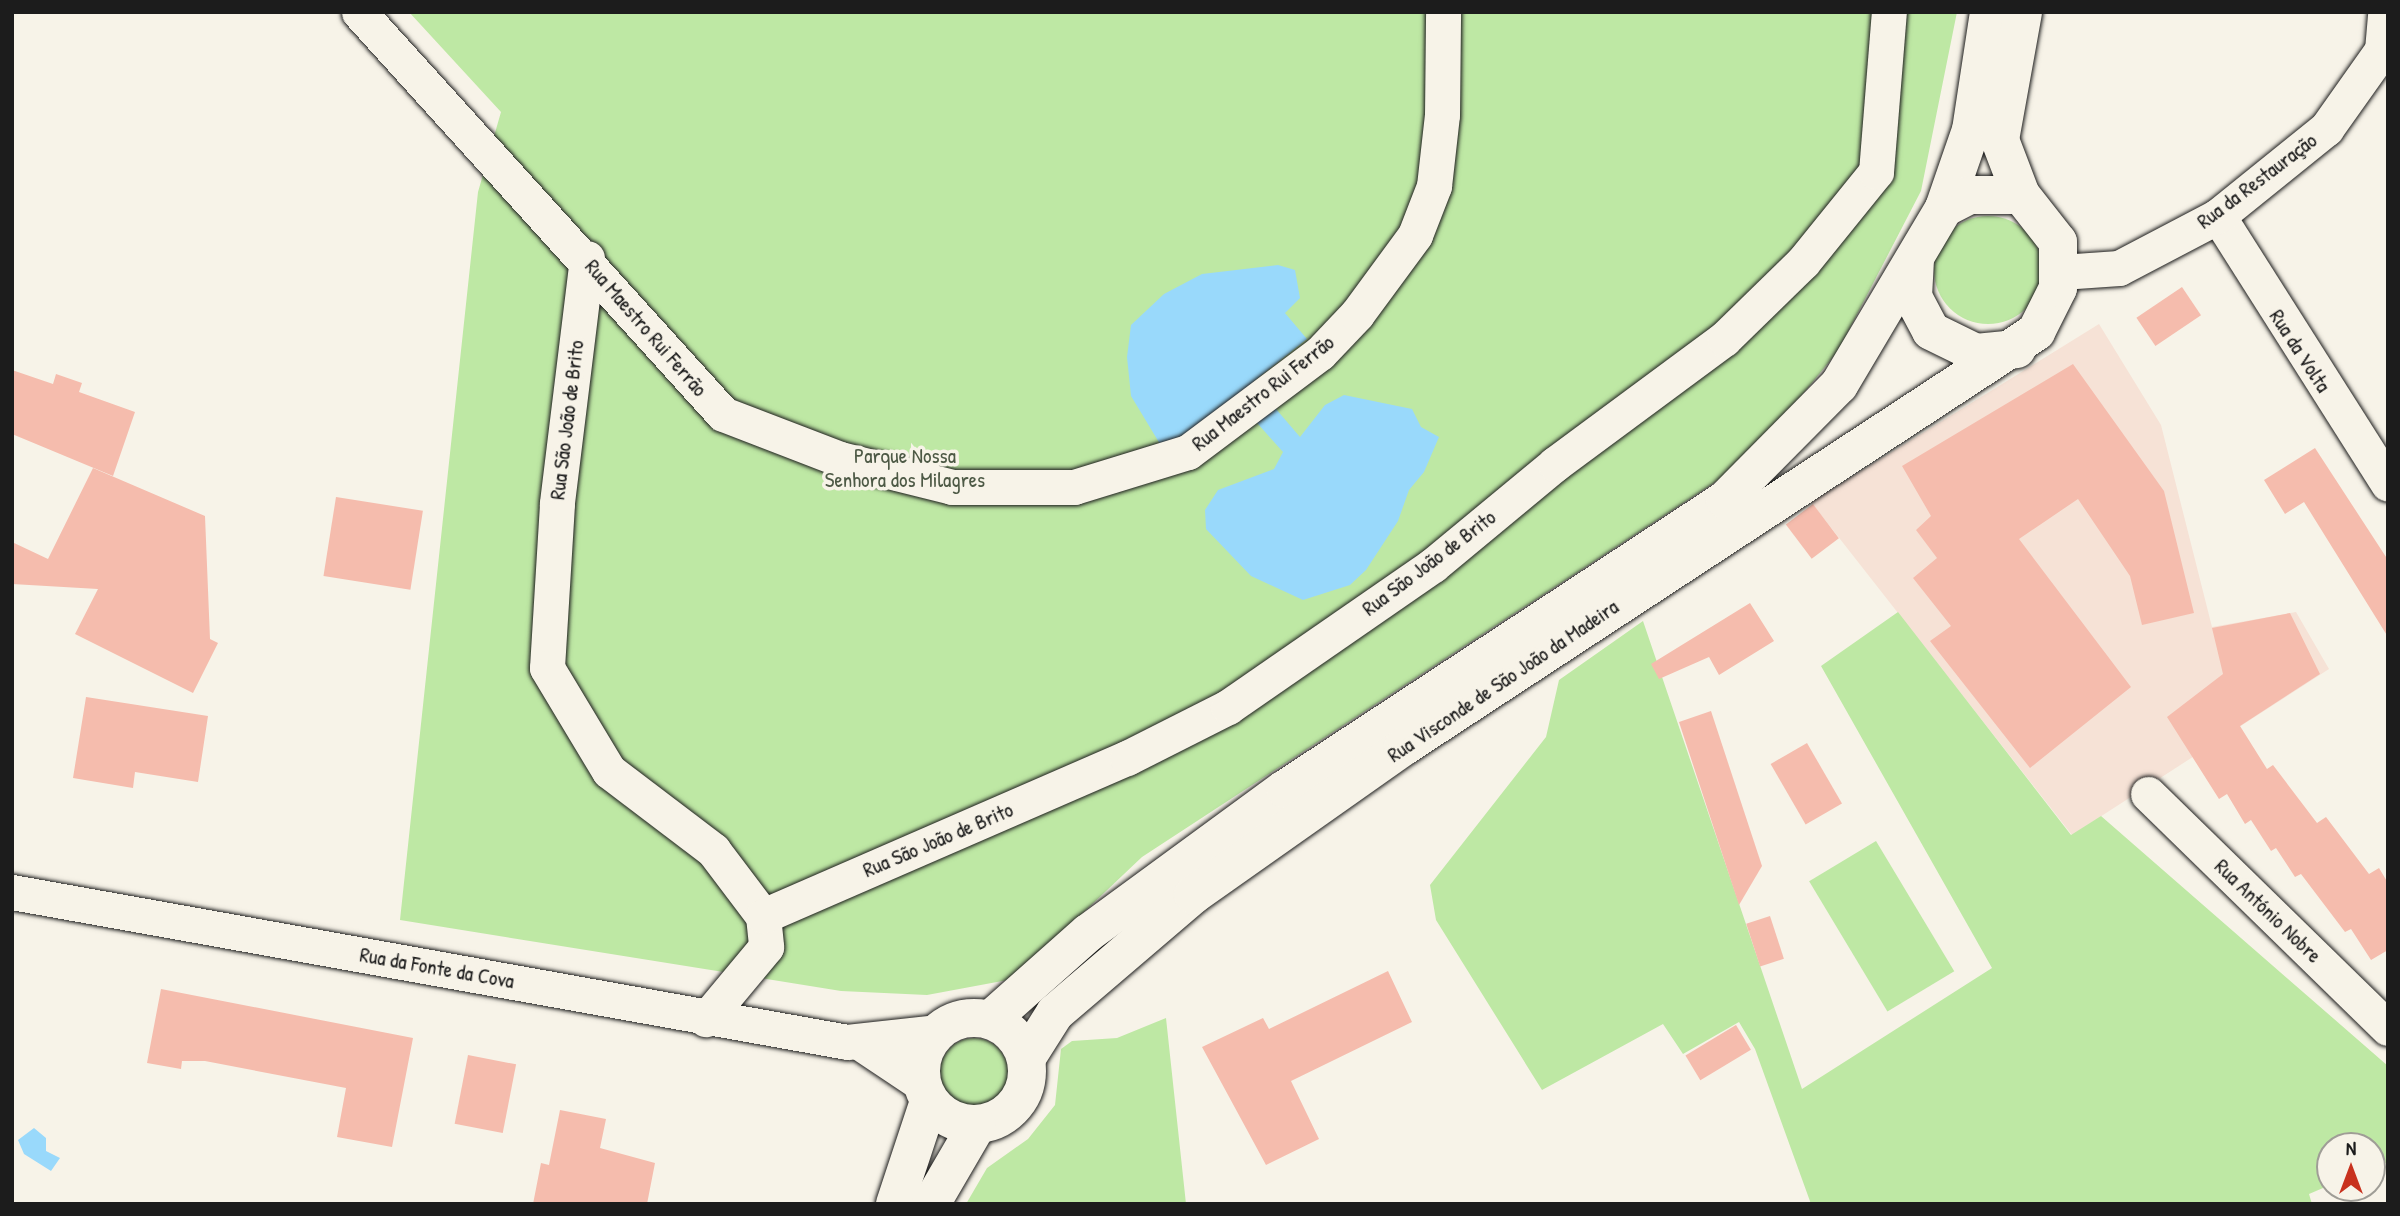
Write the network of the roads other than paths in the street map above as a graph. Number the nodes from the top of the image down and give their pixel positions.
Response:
1 (359, 12) edge
2 (1443, 12) edge
3 (1889, 12) edge
4 (1989, 12) edge
5 (2023, 12) edge
6 (2385, 12) edge
7 (2385, 50) edge
8 (2021, 195) junction
9 (1944, 208) junction
10 (2218, 216) junction
11 (1916, 253) junction
12 (587, 258) junction
13 (2060, 272) junction
14 (2018, 349) junction
15 (2388, 484) edge
16 (2148, 794) dead end
17 (12, 892) edge
18 (763, 916) junction
19 (706, 1019) junction
20 (990, 1020) junction
21 (2388, 1028) edge
22 (937, 1032) junction
23 (862, 1044) junction
24 (1026, 1059) junction
25 (925, 1092) junction
26 (977, 1125) junction
27 (895, 1204) edge
28 (931, 1204) edge

1 - 12 street, Rua Maestro Rui Ferrão
2 - 12 street, Rua Maestro Rui Ferrão
3 - 18 street, Rua São João de Brito
4 - 9 main road, Rua Visconde de São João da Madeira
5 - 8 main road, Rua Visconde de São João da Madeira
6 - 7 street, Rua da Restauração
7 - 10 street, Rua da Restauração
8 - 9 main road
8 - 13 main road, Rua Visconde de São João da Madeira
9 - 11 main road, Rua Visconde de São João da Madeira
10 - 13 street, Rua da Restauração
10 - 15 street, Rua da Volta
11 - 14 main road, Rua Visconde de São João da Madeira
11 - 20 main road, Rua Visconde de São João da Madeira
12 - 18 street, Rua São João de Brito
13 - 14 main road, Rua Visconde de São João da Madeira
14 - 24 main road, Rua Visconde de São João da Madeira
16 - 21 street, Rua António Nobre
17 - 19 street, Rua da Fonte da Cova
18 - 19 street
19 - 23 street, Rua da Fonte da Cova
20 - 22 main road
20 - 24 main road
22 - 23 street, Rua da Fonte da Cova
22 - 25 main road
23 - 25 street, Rua da Fonte da Cova
24 - 26 main road, Rua Visconde de São João da Madeira
25 - 26 main road
25 - 27 main road
26 - 28 main road

